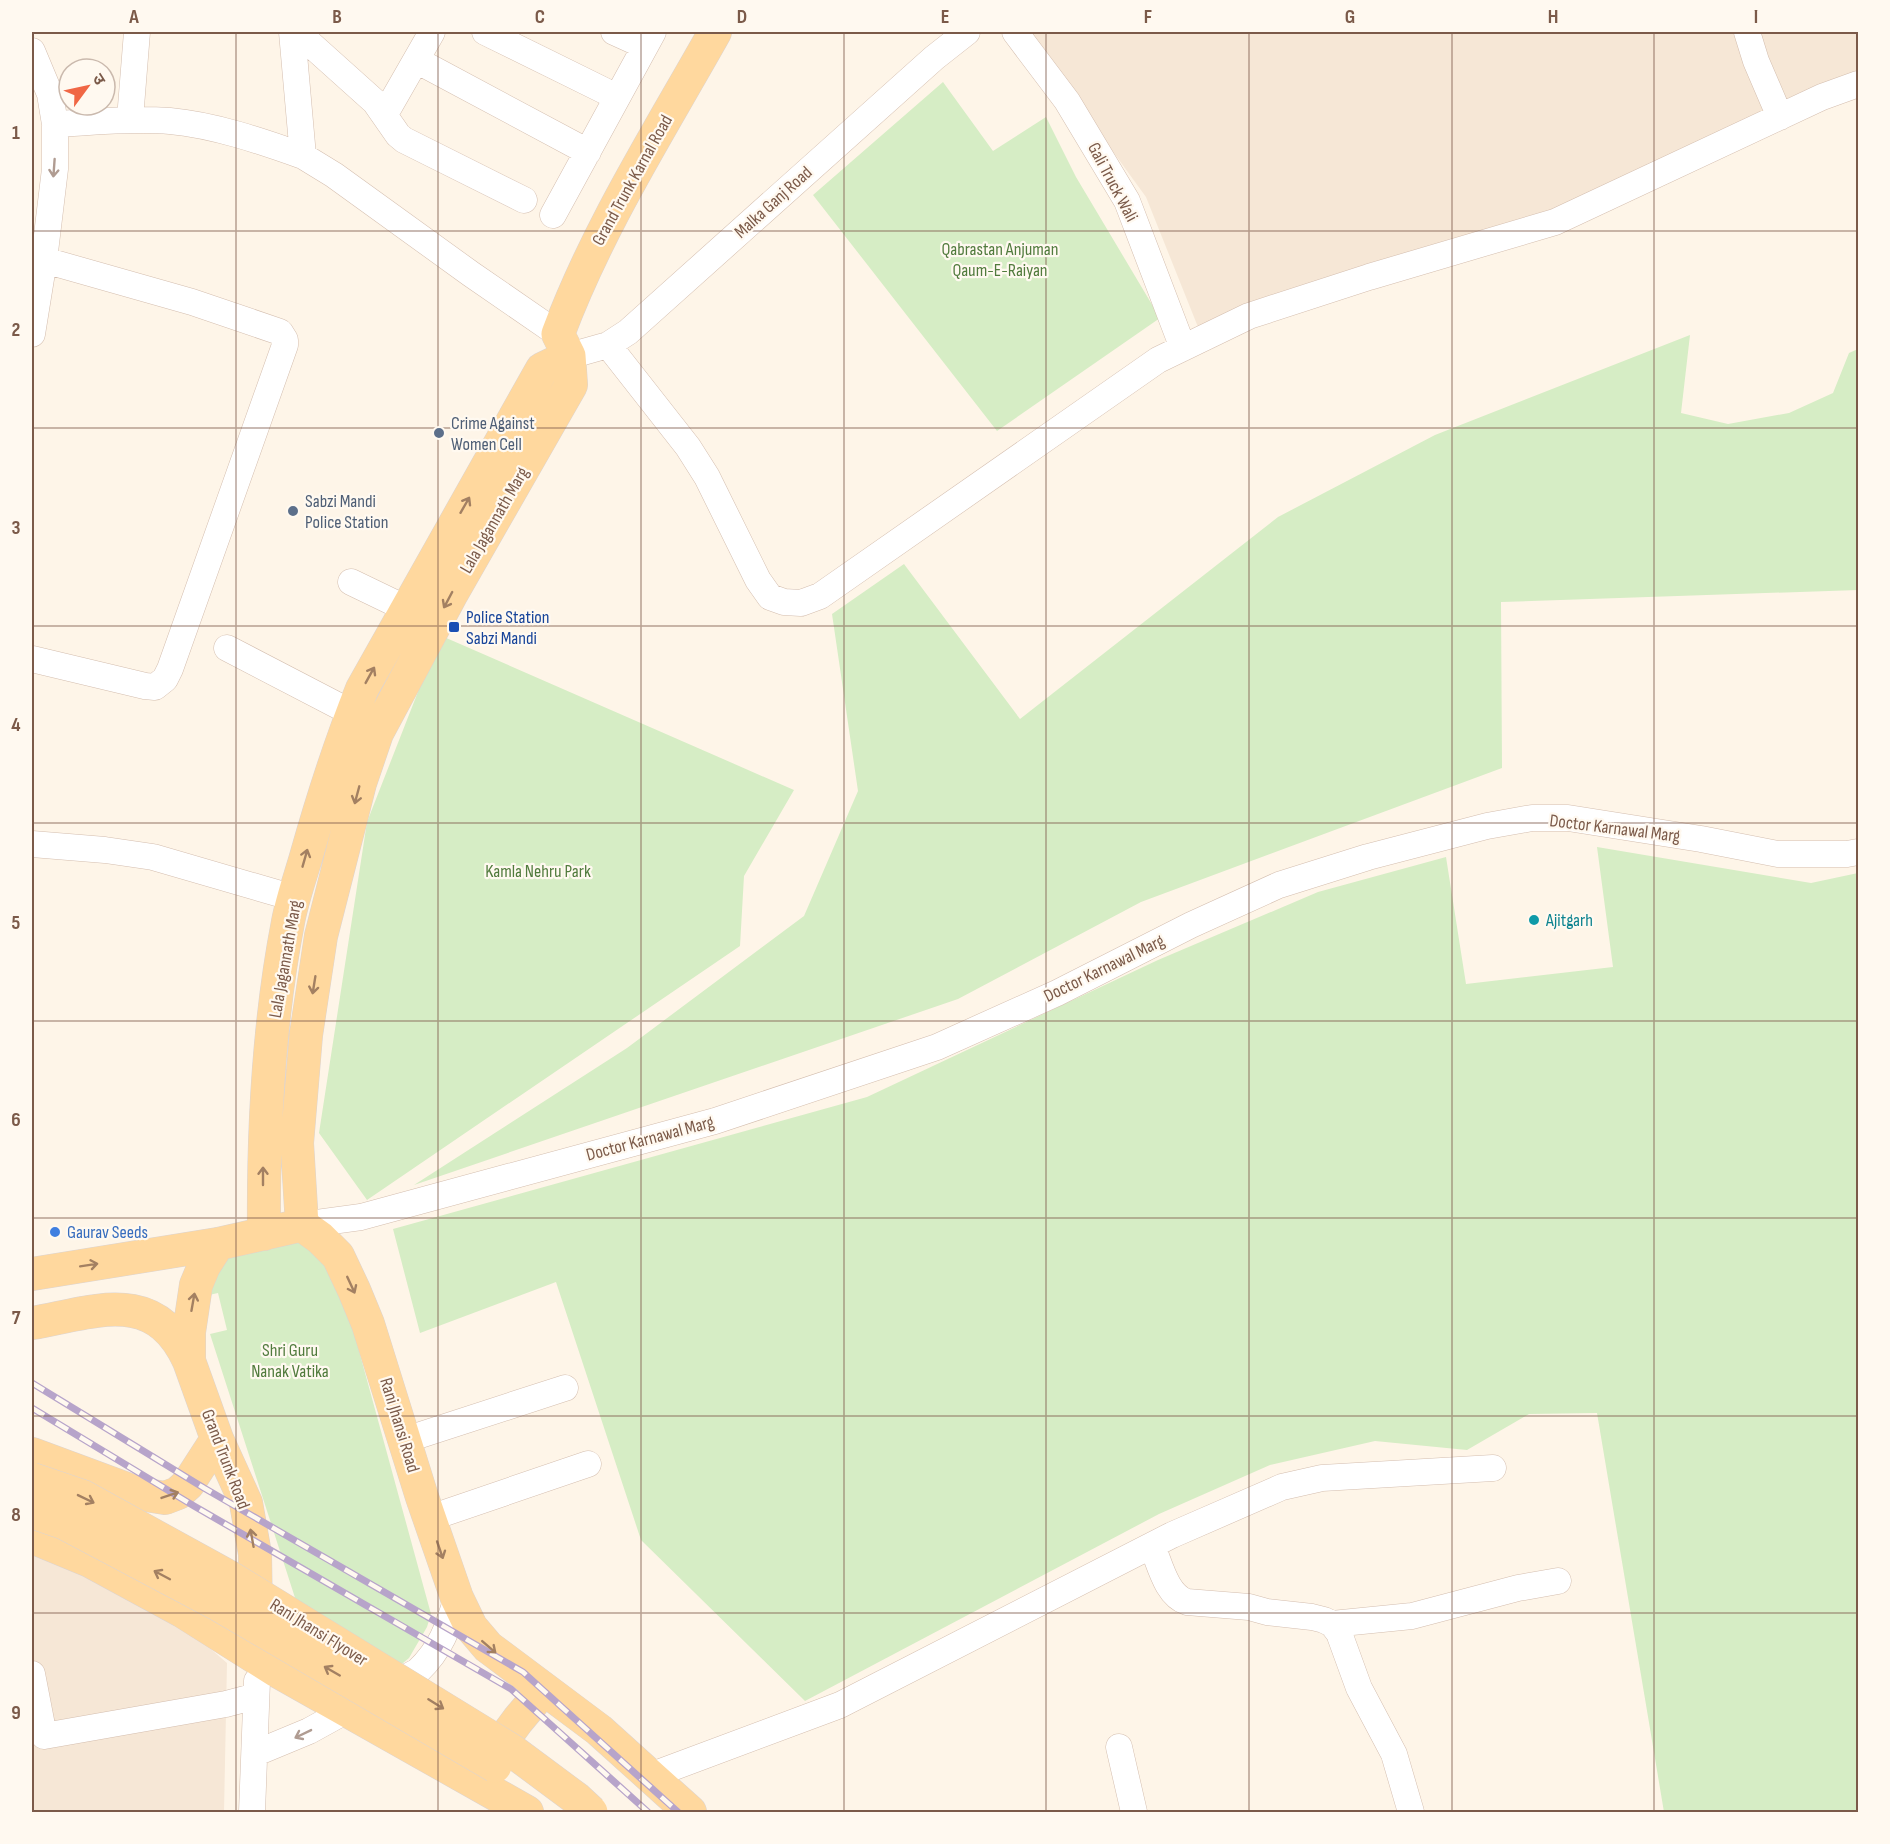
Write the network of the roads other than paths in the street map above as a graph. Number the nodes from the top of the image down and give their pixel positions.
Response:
1 (137, 32) edge
2 (292, 32) edge
3 (297, 32) edge
4 (432, 32) edge
5 (485, 32) edge
6 (614, 32) edge
7 (715, 32) edge
8 (967, 32) edge
9 (1015, 32) edge
10 (1747, 32) edge
11 (649, 39) edge
12 (32, 51) edge
13 (416, 60) junction
14 (1858, 84) edge
15 (617, 97) junction
16 (385, 114) junction
17 (1780, 117) junction
18 (130, 119) junction
19 (55, 124) junction
20 (588, 152) junction
21 (303, 156) junction
22 (524, 200) dead end
23 (553, 215) dead end
24 (44, 260) junction
25 (32, 334) edge
26 (564, 345) junction
27 (608, 345) junction
28 (1183, 348) junction
29 (351, 582) dead end
30 (407, 609) junction
31 (227, 648) dead end
32 (32, 659) edge
33 (355, 734) junction
34 (32, 844) edge
35 (1858, 852) edge
36 (294, 898) junction
37 (361, 1217) junction
38 (302, 1225) junction
39 (264, 1234) junction
40 (218, 1244) junction
41 (338, 1256) junction
42 (32, 1274) edge
43 (32, 1323) edge
44 (189, 1361) junction
45 (565, 1388) dead end
46 (217, 1438) junction
47 (405, 1440) junction
48 (588, 1464) dead end
49 (40, 1465) edge
50 (1493, 1468) dead end
51 (32, 1512) edge
52 (429, 1518) junction
53 (32, 1537) edge
54 (1152, 1546) junction
55 (1558, 1581) dead end
56 (457, 1599) junction
57 (1332, 1624) junction
58 (257, 1659) junction
59 (32, 1674) edge
60 (544, 1689) junction
61 (256, 1696) junction
62 (347, 1711) junction
63 (38, 1738) edge
64 (1119, 1747) dead end
65 (256, 1753) junction
66 (650, 1776) junction
67 (472, 1782) junction
68 (252, 1812) edge
69 (527, 1812) edge
70 (560, 1812) edge
71 (591, 1812) edge
72 (690, 1812) edge
73 (1134, 1812) edge
74 (1411, 1812) edge

1 - 18 street
2 - 21 street
3 - 16 street
4 - 13 street
5 - 15 street
6 - 11 street
7 - 26 main road, Grand Trunk Karnal Road
8 - 27 street, Malka Ganj Road
9 - 28 street, Gali Truck Wali
10 - 17 street
11 - 15 street
12 - 19 street
13 - 16 street
13 - 20 street
14 - 17 street
15 - 20 street
16 - 22 street
17 - 28 street
18 - 19 street
18 - 21 street
19 -> 24 street
20 - 23 street
21 - 26 street
24 - 25 street
24 - 32 street
26 - 27 street, Malka Ganj Road
30 -> 26 main road, Lala Jagannath Marg
26 -> 33 main road, Lala Jagannath Marg
27 - 28 street
29 - 30 street
33 -> 30 main road, Lala Jagannath Marg
31 - 33 street
36 -> 33 main road, Lala Jagannath Marg
33 -> 38 main road, Lala Jagannath Marg
34 - 36 street
35 - 37 street, Doctor Karnawal Marg
39 -> 36 main road, Lala Jagannath Marg
37 - 38 street, Doctor Karnawal Marg
37 - 41 street
38 - 39 main road
38 - 41 main road, Rani Jhansi Road
39 - 40 main road
42 -> 40 main road
44 -> 40 main road, Grand Trunk Road
41 -> 47 main road, Rani Jhansi Road
43 - 44 main road
44 - 46 main road, Grand Trunk Road
45 - 47 street
49 -> 46 main road
58 -> 46 main road, Grand Trunk Road
47 - 52 main road, Rani Jhansi Road
48 - 52 street
49 -> 71 main road, Rani Jhansi Flyover, bridge
50 - 54 street
70 -> 51 main road, Rani Jhansi Flyover, bridge
52 -> 56 main road, Rani Jhansi Road
53 - 58 main road
54 - 57 street
54 - 66 street
55 - 57 street
56 -> 60 main road, Rani Jhansi Road
56 - 62 street
57 - 74 street
58 - 61 street, Grand Trunk Road
58 - 62 main road
59 - 63 street
60 - 66 main road, Rani Jhansi Road
60 - 67 main road
61 - 63 street
61 - 65 street, Grand Trunk Road
62 -> 65 street
62 - 67 main road
64 - 73 street
65 - 68 street, Grand Trunk Road
66 - 72 main road, Rani Jhansi Road
67 - 69 main road

